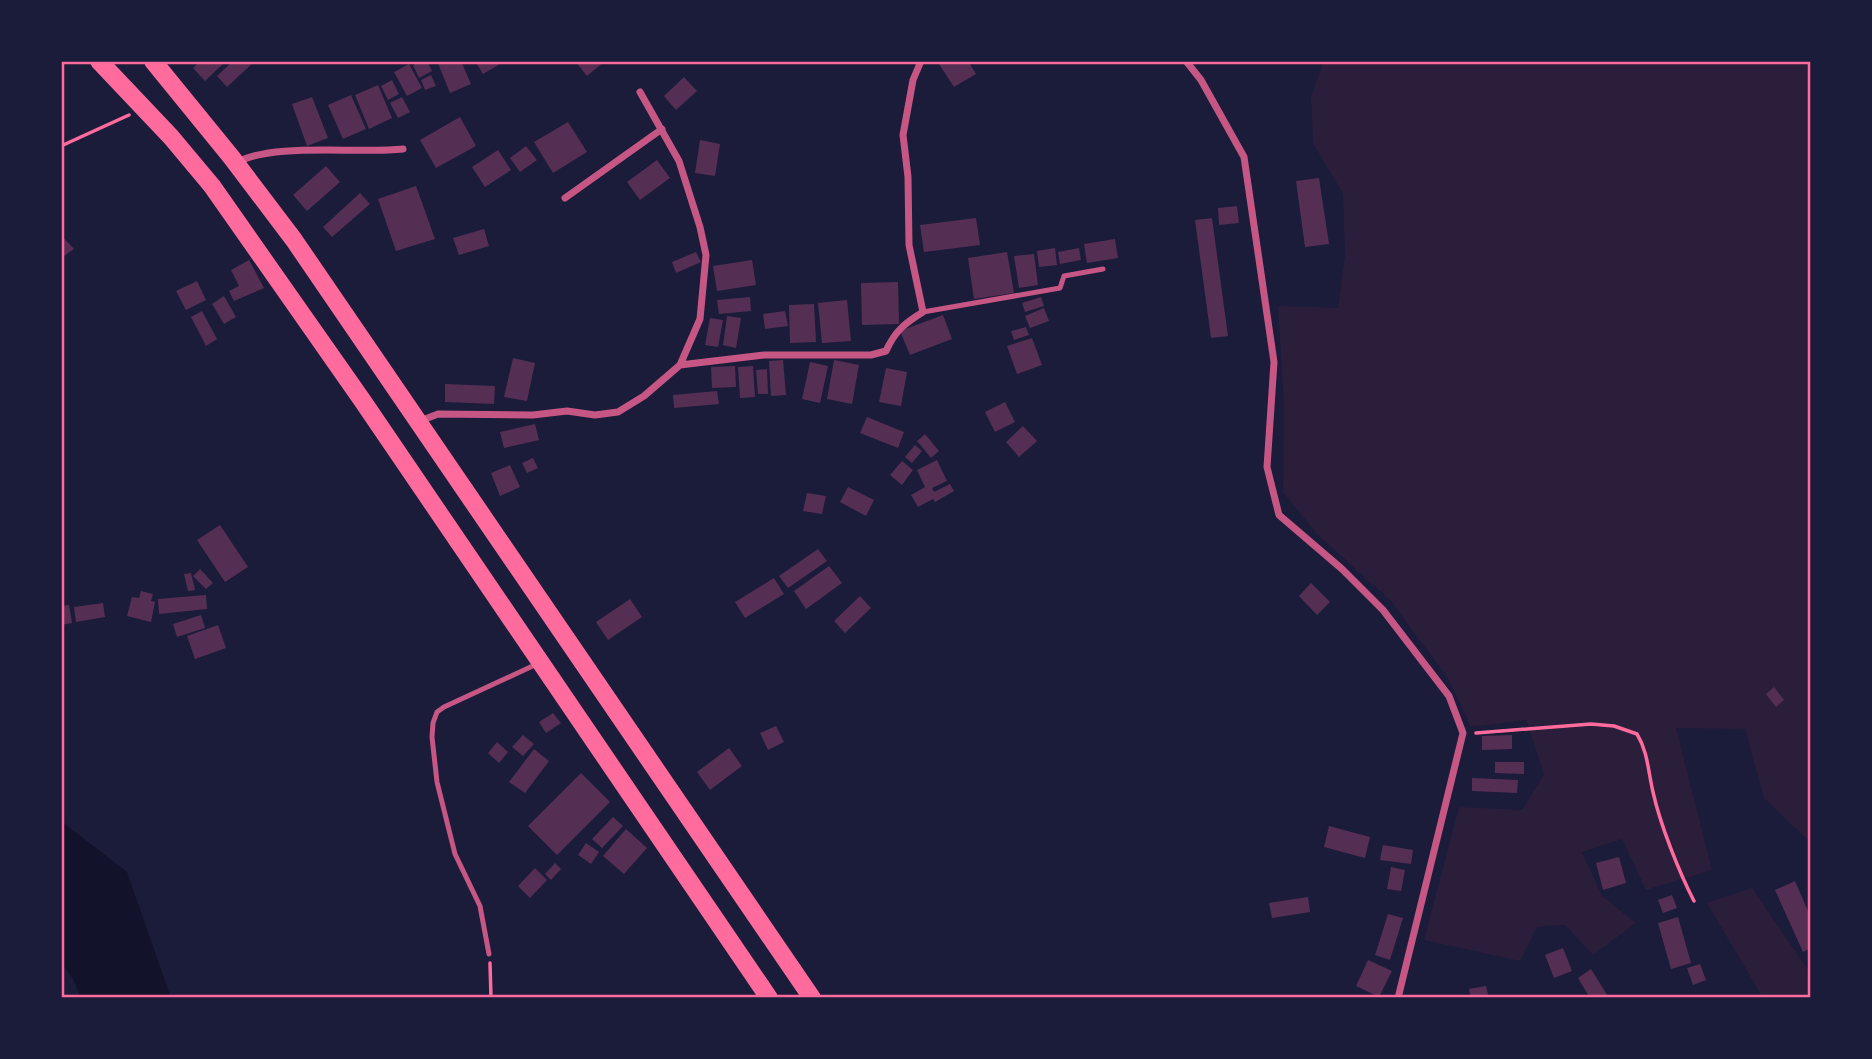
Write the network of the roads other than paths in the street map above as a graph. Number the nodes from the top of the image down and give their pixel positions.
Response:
1 (99, 61) edge
2 (153, 61) edge
3 (921, 61) edge
4 (1186, 61) edge
5 (639, 92) dead end
6 (662, 129) junction
7 (402, 149) dead end
8 (236, 164) junction
9 (565, 198) dead end
10 (1103, 269) dead end
11 (923, 312) junction
12 (680, 365) junction
13 (419, 422) junction
14 (540, 662) junction
15 (489, 954) road end
16 (769, 998) edge
17 (812, 998) edge
18 (1398, 998) edge

1 - 14 highway
2 - 8 highway
3 - 11 street
4 - 18 street
5 - 6 street
6 - 9 street
6 - 12 street
7 - 8 street
8 - 13 highway
10 - 11 lane
11 - 12 street
12 - 13 street
13 - 17 highway
14 - 15 lane
14 - 16 highway

